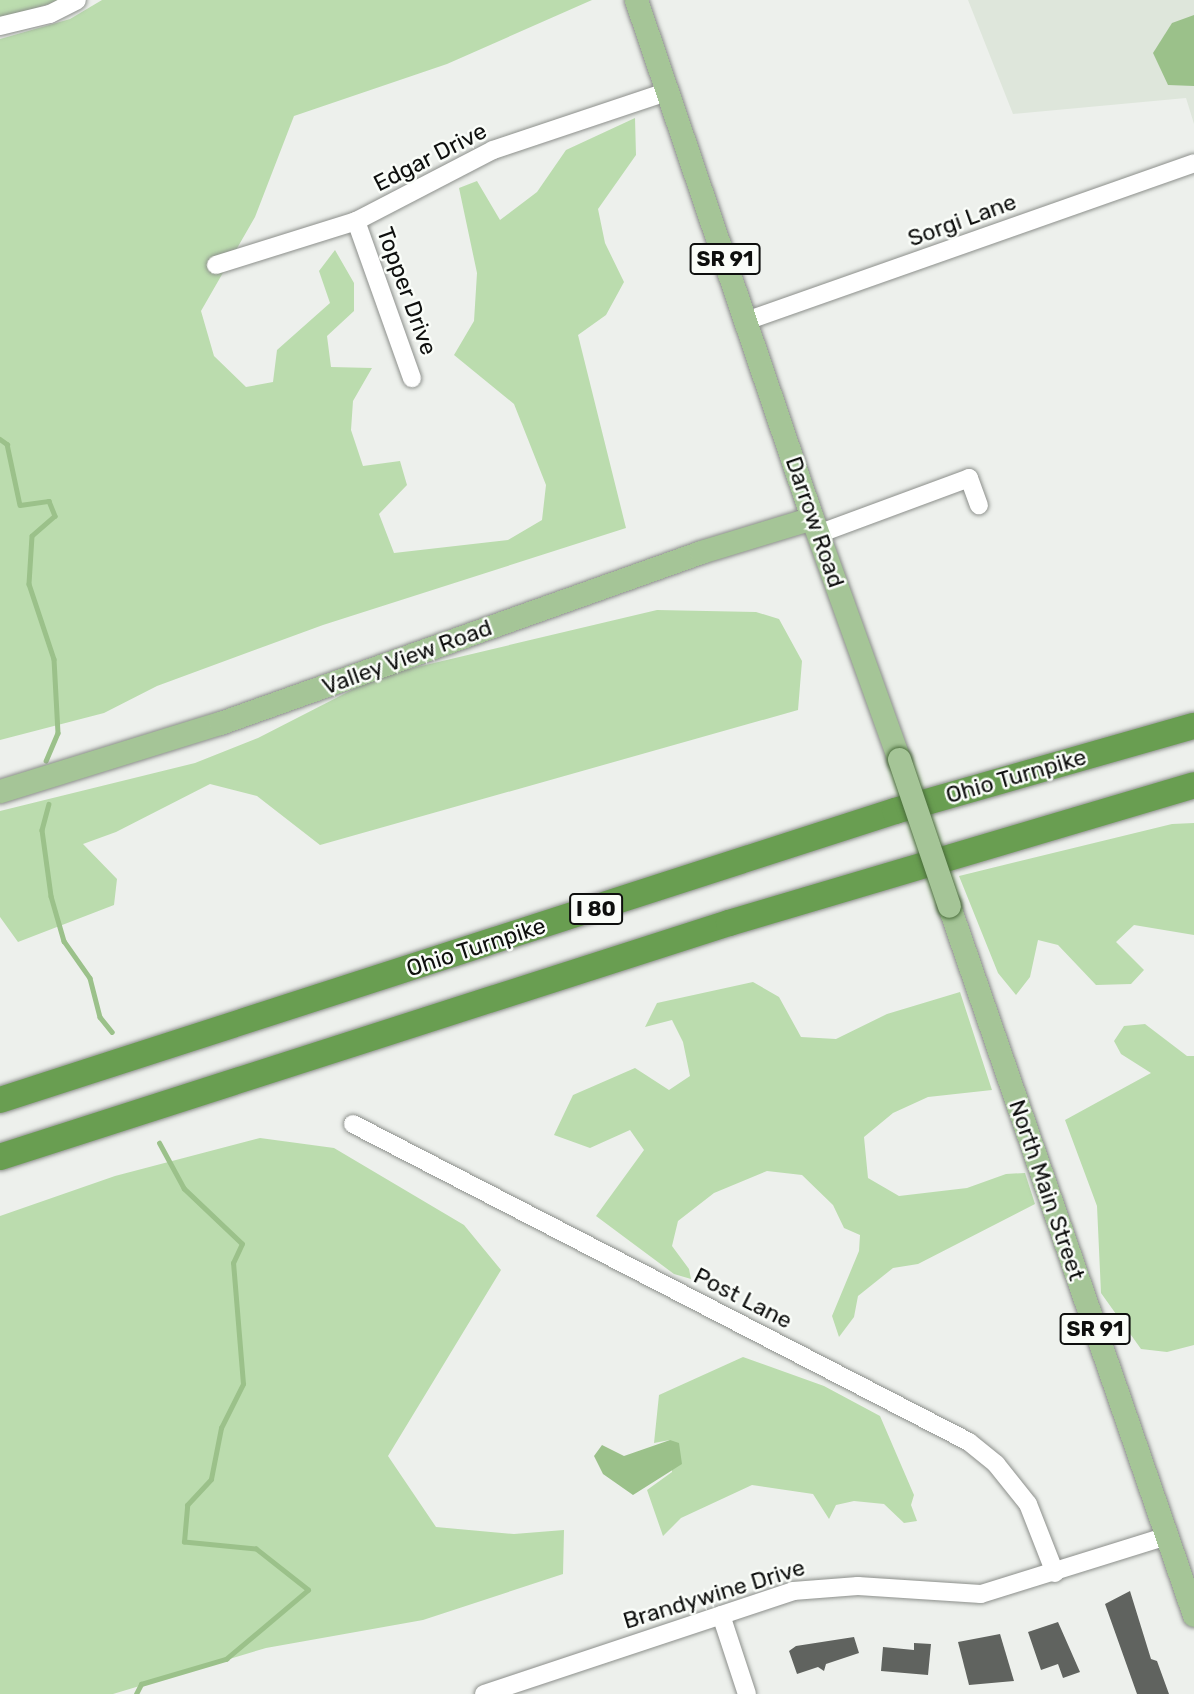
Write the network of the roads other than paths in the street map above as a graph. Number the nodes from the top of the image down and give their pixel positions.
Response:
1 (77, 0) edge
2 (636, 0) edge
3 (0, 26) edge
4 (666, 92) junction
5 (1194, 163) edge
6 (356, 221) junction
7 (216, 265) dead end
8 (746, 321) junction
9 (412, 378) dead end
10 (979, 505) dead end
11 (815, 526) junction
12 (1194, 726) edge
13 (1194, 785) edge
14 (0, 791) edge
15 (995, 1043) joint
16 (0, 1100) edge
17 (353, 1124) dead end
18 (0, 1157) edge
19 (1167, 1536) junction
20 (1055, 1573) junction
21 (721, 1615) junction
22 (1194, 1615) edge
23 (484, 1694) edge
24 (747, 1694) edge

1 - 3 street
2 - 4 main road, Darrow Road / SR 91
4 - 6 street, Edgar Drive
4 - 8 main road, Darrow Road / SR 91
5 - 8 street, Sorgi Lane
6 - 7 street, Edgar Drive
6 - 9 street, Topper Drive
8 - 11 main road, Darrow Road / SR 91
10 - 11 street
11 - 14 main road, Valley View Road
11 - 15 main road, Darrow Road / SR 91, bridge
12 - 16 highway, Ohio Turnpike / I 80
13 - 18 highway, I 80
15 - 19 main road, North Main Street / SR 91
17 - 20 street, Post Lane
19 - 20 street, Brandywine Drive
19 - 22 main road, North Main Street / SR 91
20 - 21 street, Brandywine Drive
21 - 23 street, Brandywine Drive
21 - 24 street

